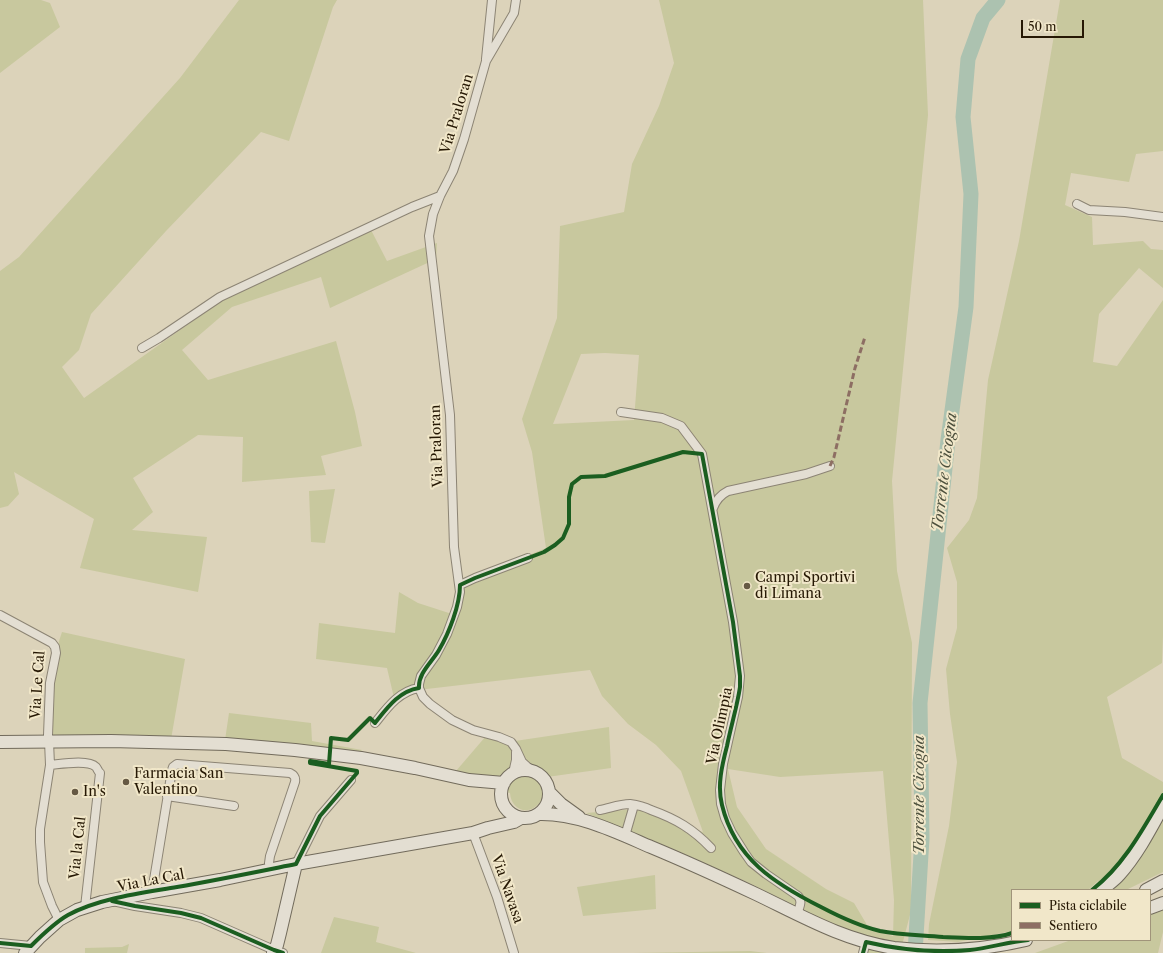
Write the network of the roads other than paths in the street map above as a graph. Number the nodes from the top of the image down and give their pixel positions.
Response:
1 (492, 0) edge
2 (516, 0) edge
3 (486, 61) junction
4 (440, 196) junction
5 (1077, 204) dead end
6 (1163, 217) edge
7 (142, 348) dead end
8 (621, 412) dead end
9 (830, 466) dead end
10 (713, 508) junction
11 (528, 558) dead end
12 (460, 585) junction
13 (0, 615) edge
14 (419, 688) junction
15 (375, 722) dead end
16 (50, 741) junction
17 (0, 742) edge
18 (516, 749) junction
19 (50, 765) junction
20 (532, 771) junction
21 (513, 773) junction
22 (351, 780) dead end
23 (469, 780) junction
24 (504, 783) junction
25 (549, 792) junction
26 (167, 796) junction
27 (504, 803) junction
28 (634, 805) junction
29 (234, 806) dead end
30 (1163, 806) edge
31 (600, 810) dead end
32 (539, 814) junction
33 (522, 818) junction
34 (586, 821) junction
35 (488, 828) junction
36 (473, 833) junction
37 (625, 836) junction
38 (711, 848) dead end
39 (296, 864) junction
40 (270, 869) junction
41 (1163, 881) edge
42 (1103, 889) edge
43 (1148, 889) edge
44 (152, 892) junction
45 (109, 900) junction
46 (1163, 903) edge
47 (85, 907) junction
48 (1151, 908) edge
49 (797, 915) junction
50 (59, 920) junction
51 (1021, 941) edge
52 (0, 943) edge
53 (864, 948) edge
54 (28, 950) edge
55 (277, 952) edge
56 (514, 953) edge

1 - 3 street, Via Praloran
2 - 3 street, Via Praloran
3 - 4 street, Via Praloran
4 - 7 street
4 - 12 street, Via Praloran
5 - 6 street
8 - 10 street
9 - 10 street
10 - 49 street, Via Olimpia
11 - 12 street
12 - 14 street, Via Praloran
13 - 16 street, Via Le Cal
14 - 15 street
14 - 18 street
16 - 17 main road
16 - 19 street
16 - 23 main road
18 - 20 street
18 - 21 street
19 - 47 street, Via la Cal
19 - 50 street
20 - 21 main road
20 - 25 main road
21 - 24 main road
22 - 39 street
23 - 24 main road
23 - 27 main road
24 - 27 main road
25 - 32 main road
25 - 34 main road
26 - 29 street
26 - 40 street
26 - 44 street
27 - 33 main road
27 - 35 main road, Via La Cal
28 - 31 street
28 - 37 street
28 - 38 street
30 - 42 main road
32 - 33 main road
32 - 34 main road
33 - 35 main road, Via La Cal
34 - 37 main road
35 - 36 main road, Via La Cal
36 - 39 main road, Via La Cal
36 - 56 street, Via Navasa
37 - 49 main road
39 - 40 main road, Via La Cal
39 - 55 main road
40 - 44 main road, Via La Cal
41 - 43 main road
44 - 45 main road, Via La Cal
45 - 47 main road, Via La Cal
45 - 55 street
46 - 48 main road
47 - 50 main road, Via La Cal
49 - 53 main road
50 - 54 main road, Via La Cal
51 - 53 main road
52 - 54 street

